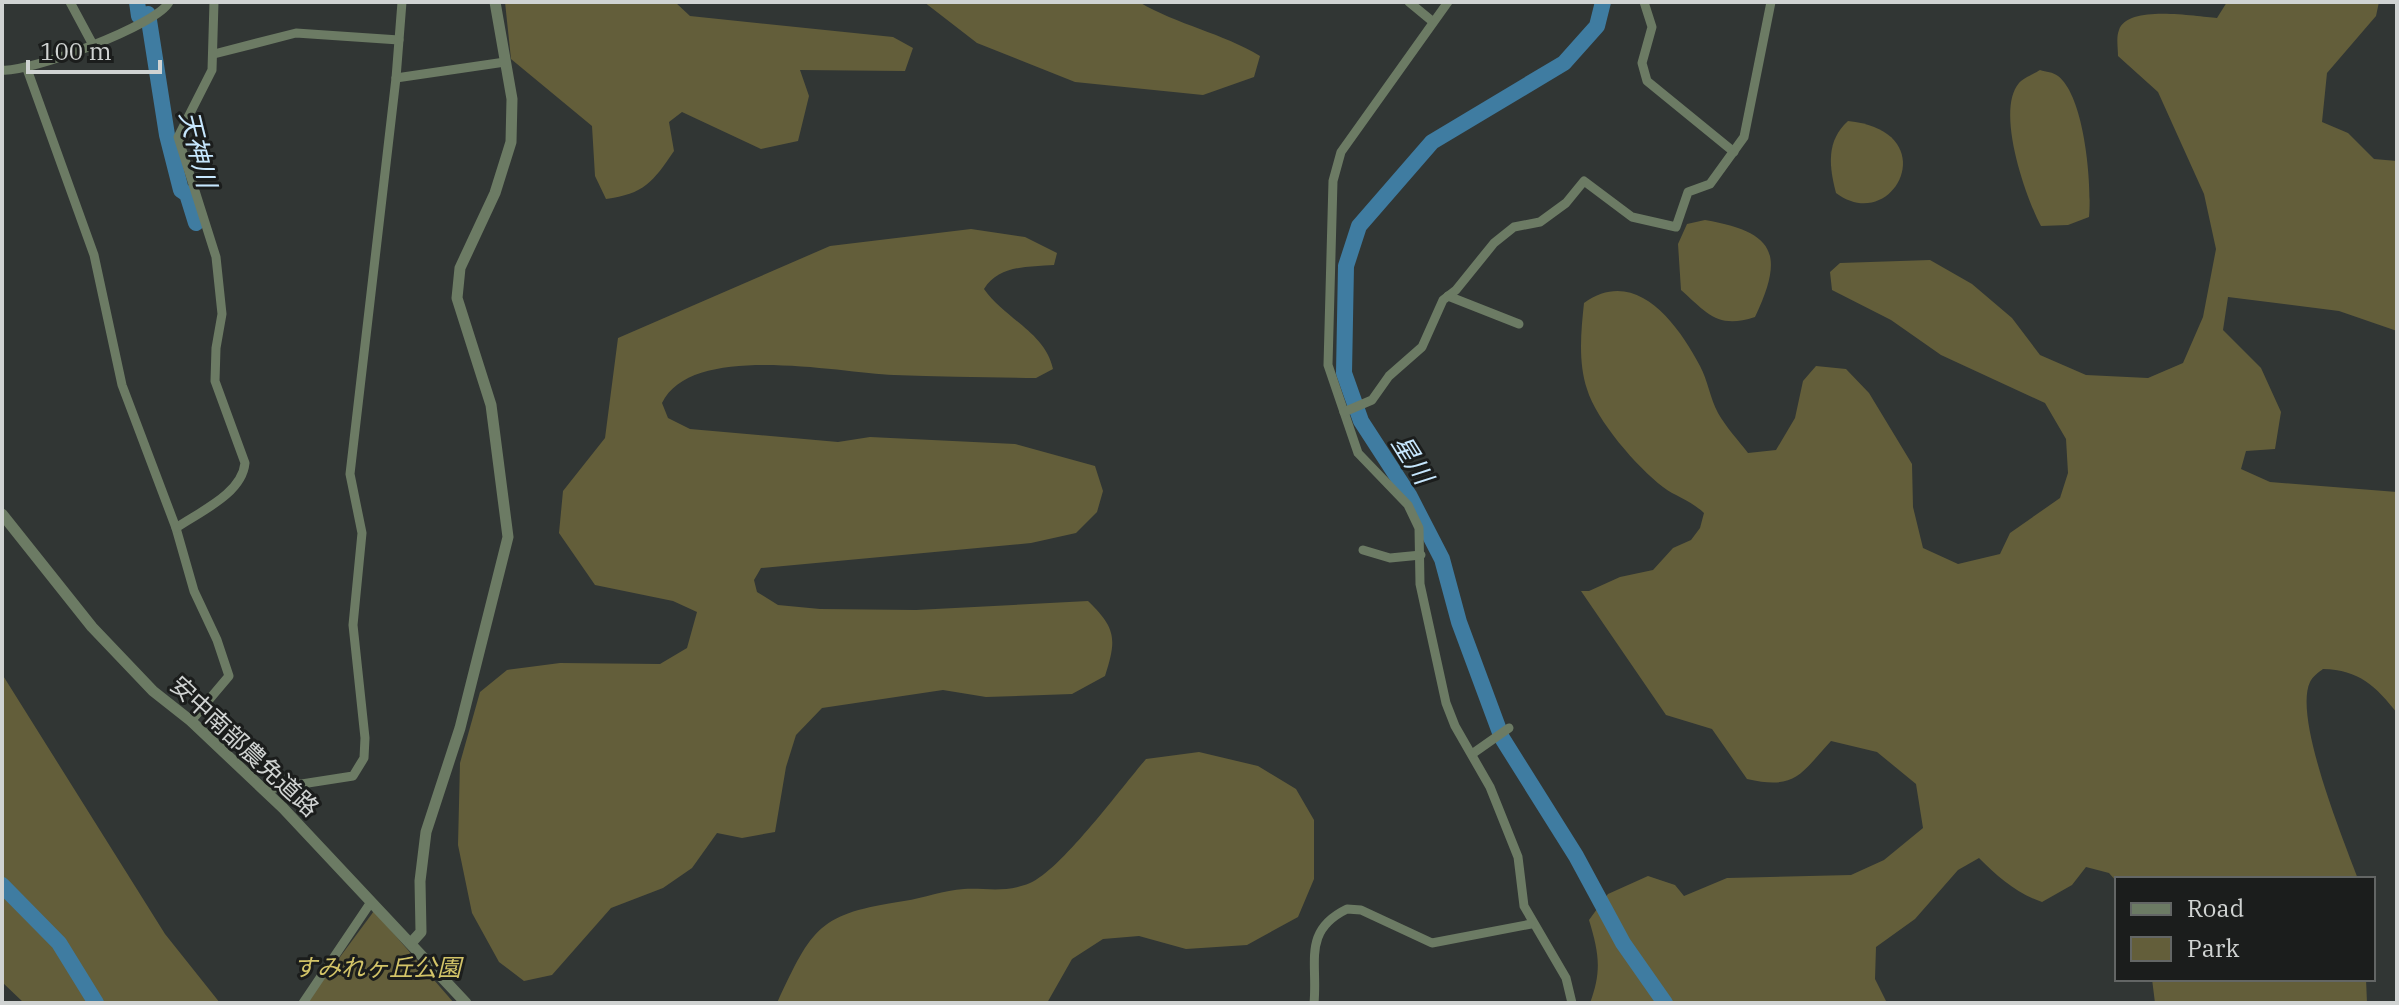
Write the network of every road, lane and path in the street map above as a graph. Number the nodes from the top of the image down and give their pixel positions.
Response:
1 (70, 2) edge
2 (169, 2) edge
3 (214, 2) edge
4 (402, 2) edge
5 (495, 2) edge
6 (1409, 2) edge
7 (1448, 2) edge
8 (1771, 2) edge
9 (1641, 3) edge
10 (1432, 21) junction
11 (399, 40) junction
12 (92, 43) junction
13 (214, 54) junction
14 (505, 62) junction
15 (27, 69) junction
16 (2, 70) edge
17 (396, 78) junction
18 (1734, 152) junction
19 (1448, 296) junction
20 (1519, 324) dead end
21 (1346, 411) junction
22 (2, 514) edge
23 (176, 528) junction
24 (1363, 550) dead end
25 (1421, 555) junction
26 (191, 721) junction
27 (1509, 728) dead end
28 (1472, 754) junction
29 (263, 790) junction
30 (371, 902) junction
31 (1531, 924) junction
32 (411, 943) junction
33 (303, 1003) edge
34 (466, 1003) edge
35 (1314, 1003) edge
36 (1572, 1003) edge

1 - 12 street
2 - 12 street
3 - 13 street
4 - 11 street
5 - 14 street
6 - 10 street
7 - 10 street
8 - 18 street
9 - 18 street
10 - 21 street
11 - 13 street
11 - 17 street
12 - 15 street
13 - 23 street
14 - 17 street
14 - 32 street
15 - 16 street
15 - 23 street
17 - 29 street
18 - 19 street
19 - 20 street
19 - 21 street
21 - 25 street
22 - 26 street, 安中南部農免道路
23 - 26 street
24 - 25 street
25 - 28 street
26 - 29 street, 安中南部農免道路
27 - 28 street
28 - 31 street
29 - 30 street, 安中南部農免道路
30 - 32 street, 安中南部農免道路
30 - 33 street
31 - 35 street
31 - 36 street
32 - 34 street, 安中南部農免道路

